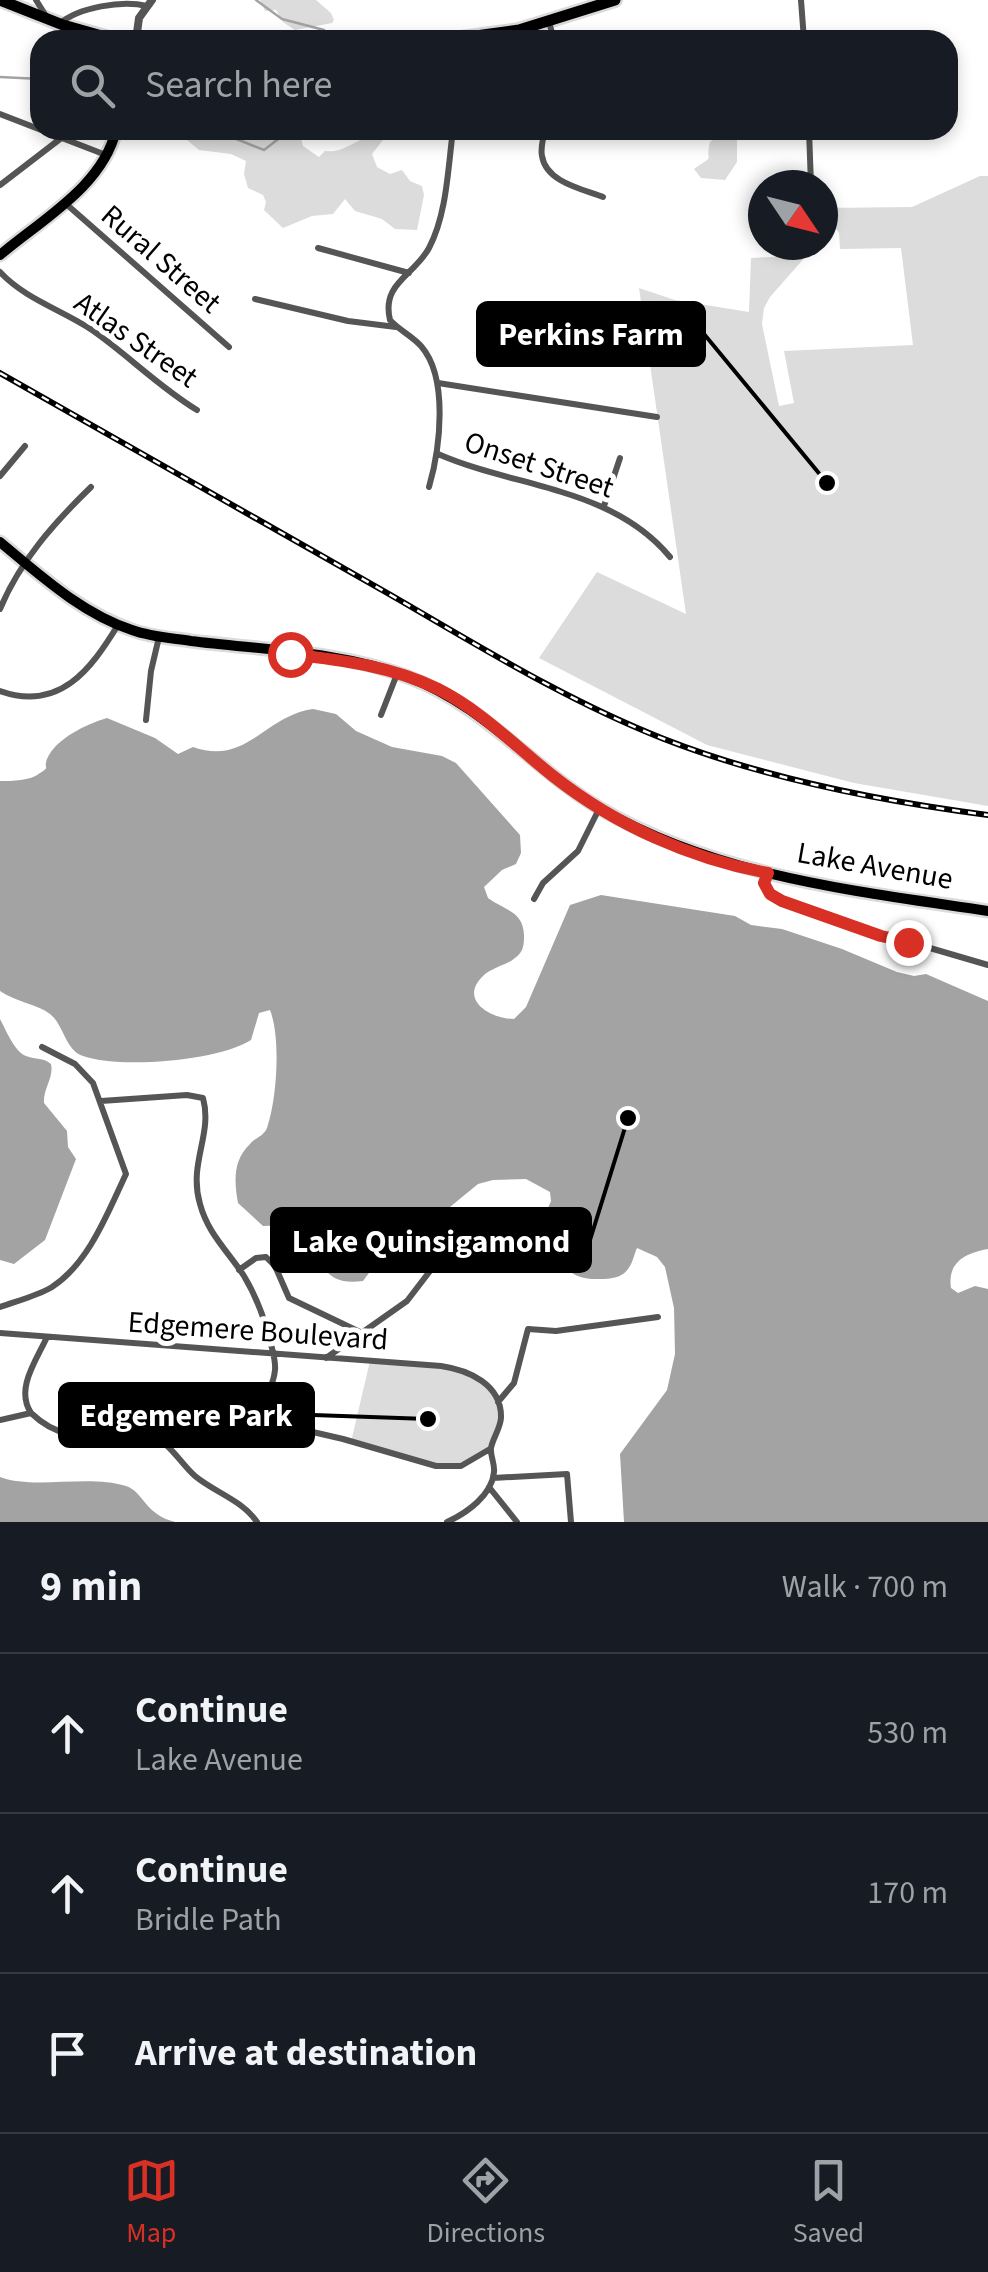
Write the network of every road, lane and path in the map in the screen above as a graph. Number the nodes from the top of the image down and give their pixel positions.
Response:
1 (0, 0) edge
2 (36, 0) edge
3 (615, 0) edge
4 (801, 0) edge
5 (128, 1) edge
6 (149, 3) edge
7 (54, 22) junction
8 (549, 22) junction
9 (82, 30) edge
10 (137, 30) edge
11 (517, 30) edge
12 (551, 30) edge
13 (803, 30) edge
14 (0, 114) edge
15 (30, 126) edge
16 (60, 140) edge
17 (64, 140) edge
18 (113, 140) edge
19 (451, 140) edge
20 (543, 140) edge
21 (809, 140) edge
22 (108, 156) junction
23 (810, 170) edge
24 (1, 181) edge
25 (604, 197) dead end
26 (64, 202) junction
27 (318, 248) dead end
28 (0, 255) edge
29 (0, 272) edge
30 (410, 273) junction
31 (255, 299) dead end
32 (397, 327) junction
33 (229, 348) dead end
34 (437, 383) junction
35 (197, 410) dead end
36 (657, 418) dead end
37 (25, 446) dead end
38 (438, 454) junction
39 (620, 458) dead end
40 (0, 476) edge
41 (91, 487) dead end
42 (429, 487) dead end
43 (604, 506) junction
44 (0, 542) edge
45 (670, 558) dead end
46 (26, 563) junction
47 (0, 609) edge
48 (118, 625) junction
49 (159, 637) junction
50 (398, 673) junction
51 (0, 691) edge
52 (382, 715) dead end
53 (146, 720) dead end
54 (600, 808) junction
55 (768, 873) junction
56 (534, 899) dead end
57 (988, 910) edge
58 (988, 965) edge
59 (42, 1047) dead end
60 (101, 1101) junction
61 (535, 1210) dead end
62 (240, 1270) junction
63 (0, 1307) edge
64 (658, 1317) dead end
65 (360, 1332) junction
66 (0, 1333) edge
67 (47, 1337) junction
68 (273, 1354) junction
69 (326, 1358) junction
70 (498, 1402) junction
71 (31, 1413) junction
72 (243, 1416) junction
73 (0, 1420) edge
74 (168, 1446) junction
75 (491, 1448) junction
76 (493, 1478) junction
77 (489, 1486) junction
78 (256, 1522) edge
79 (447, 1522) edge
80 (517, 1522) edge
81 (570, 1522) edge

1 - 7 highway
2 - 7 street
3 - 8 highway
4 - 13 street
5 - 6 street
5 - 7 street
6 - 10 street
7 - 9 highway
8 - 11 highway
8 - 12 street
14 - 15 street
16 - 24 street
17 - 22 street
18 - 22 main road
19 - 30 street
20 - 25 street
21 - 23 street
22 - 26 main road
26 - 28 main road
26 - 33 street, Rural Street
27 - 30 street
29 - 35 street, Atlas Street
30 - 32 street
31 - 32 street
32 - 34 street
34 - 36 street
34 - 38 street
37 - 40 street
38 - 42 street
38 - 43 street, Onset Street
39 - 43 street
41 - 46 street
43 - 45 street, Onset Street
44 - 46 main road, Lake Avenue
46 - 47 street
46 - 48 main road, Lake Avenue
48 - 49 main road, Lake Avenue
48 - 51 street
49 - 50 main road, Lake Avenue
49 - 53 street
50 - 52 street
50 - 54 main road, Lake Avenue
54 - 55 main road, Lake Avenue
54 - 56 street
55 - 57 main road, Lake Avenue
55 - 58 street
59 - 60 street
60 - 62 street
60 - 63 street
61 - 65 street
62 - 65 street
62 - 68 street
64 - 70 street
65 - 69 street
66 - 67 street, Edgemere Boulevard
67 - 68 street, Edgemere Boulevard
67 - 71 street
68 - 69 street, Edgemere Boulevard
68 - 72 street
69 - 70 street, Edgemere Boulevard
70 - 75 street
71 - 73 street
71 - 74 street
72 - 74 street
72 - 75 street
74 - 78 street
75 - 76 street
76 - 77 street
76 - 81 street
77 - 79 street
77 - 80 street

